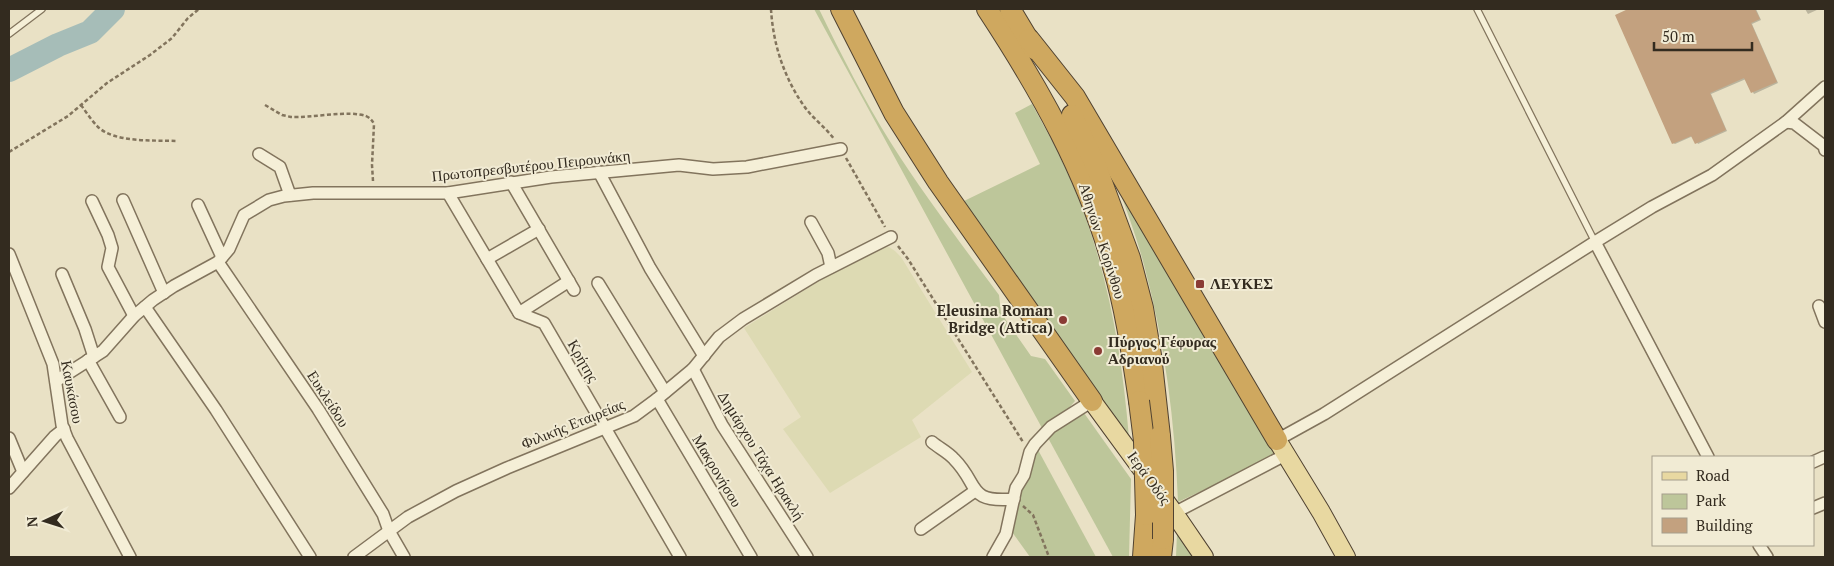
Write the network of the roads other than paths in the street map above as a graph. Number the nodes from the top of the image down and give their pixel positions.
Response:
1 (42, 9) edge
2 (841, 9) edge
3 (987, 9) edge
4 (1010, 9) edge
5 (1476, 9) edge
6 (9, 34) edge
7 (1029, 39) junction
8 (1825, 87) edge
9 (1786, 122) junction
10 (841, 149) dead end
11 (1825, 150) edge
12 (259, 154) dead end
13 (599, 172) junction
14 (511, 182) junction
15 (448, 193) junction
16 (290, 195) junction
17 (123, 200) dead end
18 (92, 201) dead end
19 (198, 205) dead end
20 (811, 222) dead end
21 (539, 229) junction
22 (891, 237) dead end
23 (1595, 242) junction
24 (9, 254) edge
25 (220, 259) junction
26 (487, 259) junction
27 (831, 267) junction
28 (62, 274) dead end
29 (598, 283) dead end
30 (164, 293) junction
31 (1819, 306) dead end
32 (145, 307) junction
33 (518, 313) junction
34 (134, 316) junction
35 (1825, 322) edge
36 (704, 356) junction
37 (91, 359) junction
38 (693, 368) junction
39 (56, 381) junction
40 (661, 396) junction
41 (1092, 401) junction
42 (120, 417) dead end
43 (64, 429) junction
44 (605, 429) junction
45 (9, 438) edge
46 (932, 442) dead end
47 (1281, 448) junction
48 (1707, 456) edge
49 (23, 472) junction
50 (9, 488) edge
51 (975, 492) junction
52 (1014, 499) junction
53 (1174, 513) junction
54 (921, 528) dead end
55 (389, 531) junction
56 (1760, 546) edge
57 (1162, 548) edge
58 (360, 555) edge
59 (995, 556) edge
60 (130, 557) edge
61 (310, 557) edge
62 (404, 557) edge
63 (680, 557) edge
64 (751, 557) edge
65 (806, 557) edge
66 (1143, 557) edge
67 (1204, 557) edge
68 (1346, 557) edge
69 (1767, 557) edge

1 - 6 lane
2 - 41 highway
3 - 66 highway, Αθηνών - Κορίνθου, bridge
4 - 7 highway, Αθηνών - Κορίνθου
5 - 23 lane
7 - 47 highway
7 - 57 highway, Αθηνών - Κορίνθου, bridge
8 - 9 street
9 - 11 street
9 - 23 street
10 - 13 street, Πρωτοπρεσβυτέρου Πειρουνάκη
12 - 16 street
13 - 14 street, Πρωτοπρεσβυτέρου Πειρουνάκη
13 - 36 street
14 - 15 street, Πρωτοπρεσβυτέρου Πειρουνάκη
14 - 21 street
15 - 16 street, Πρωτοπρεσβυτέρου Πειρουνάκη
15 - 26 street
16 - 25 street, Πρωτοπρεσβυτέρου Πειρουνάκη
17 - 30 street
18 - 34 street
19 - 25 street, Ευκλείδου
20 - 27 street
21 - 26 street
21 - 33 street
22 - 27 street, Φιλικής Εταιρείας
23 - 47 street
23 - 48 street
24 - 39 street, Καυκάσου
25 - 30 street, Πρωτοπρεσβυτέρου Πειρουνάκη
25 - 55 street, Ευκλείδου
26 - 33 street
27 - 36 street, Φιλικής Εταιρείας
28 - 37 street
29 - 40 street, Μακρονήσου
30 - 32 street, Πρωτοπρεσβυτέρου Πειρουνάκη
31 - 35 street
32 - 34 street, Πρωτοπρεσβυτέρου Πειρουνάκη
32 - 61 street
33 - 44 street, Κρήτης
34 - 37 street, Πρωτοπρεσβυτέρου Πειρουνάκη
36 - 38 street, Φιλικής Εταιρείας
37 - 39 street, Πρωτοπρεσβυτέρου Πειρουνάκη
37 - 42 street
38 - 40 street, Φιλικής Εταιρείας
38 - 65 street, Δημάρχου Τάχα Ηρακλή
39 - 43 street, Καυκάσου
40 - 44 street, Φιλικής Εταιρείας
40 - 64 street, Μακρονήσου
41 - 52 street
41 - 53 main road, Ιερά Οδός
43 - 49 street
43 - 60 street, Καυκάσου
44 - 55 street, Φιλικής Εταιρείας
44 - 63 street, Κρήτης
45 - 49 street
46 - 51 street
47 - 53 street
47 - 68 main road
49 - 50 street
51 - 52 street
51 - 54 street
52 - 59 street
53 - 67 main road, Ιερά Οδός
55 - 58 street, Φιλικής Εταιρείας
55 - 62 street, Ευκλείδου
56 - 69 street

